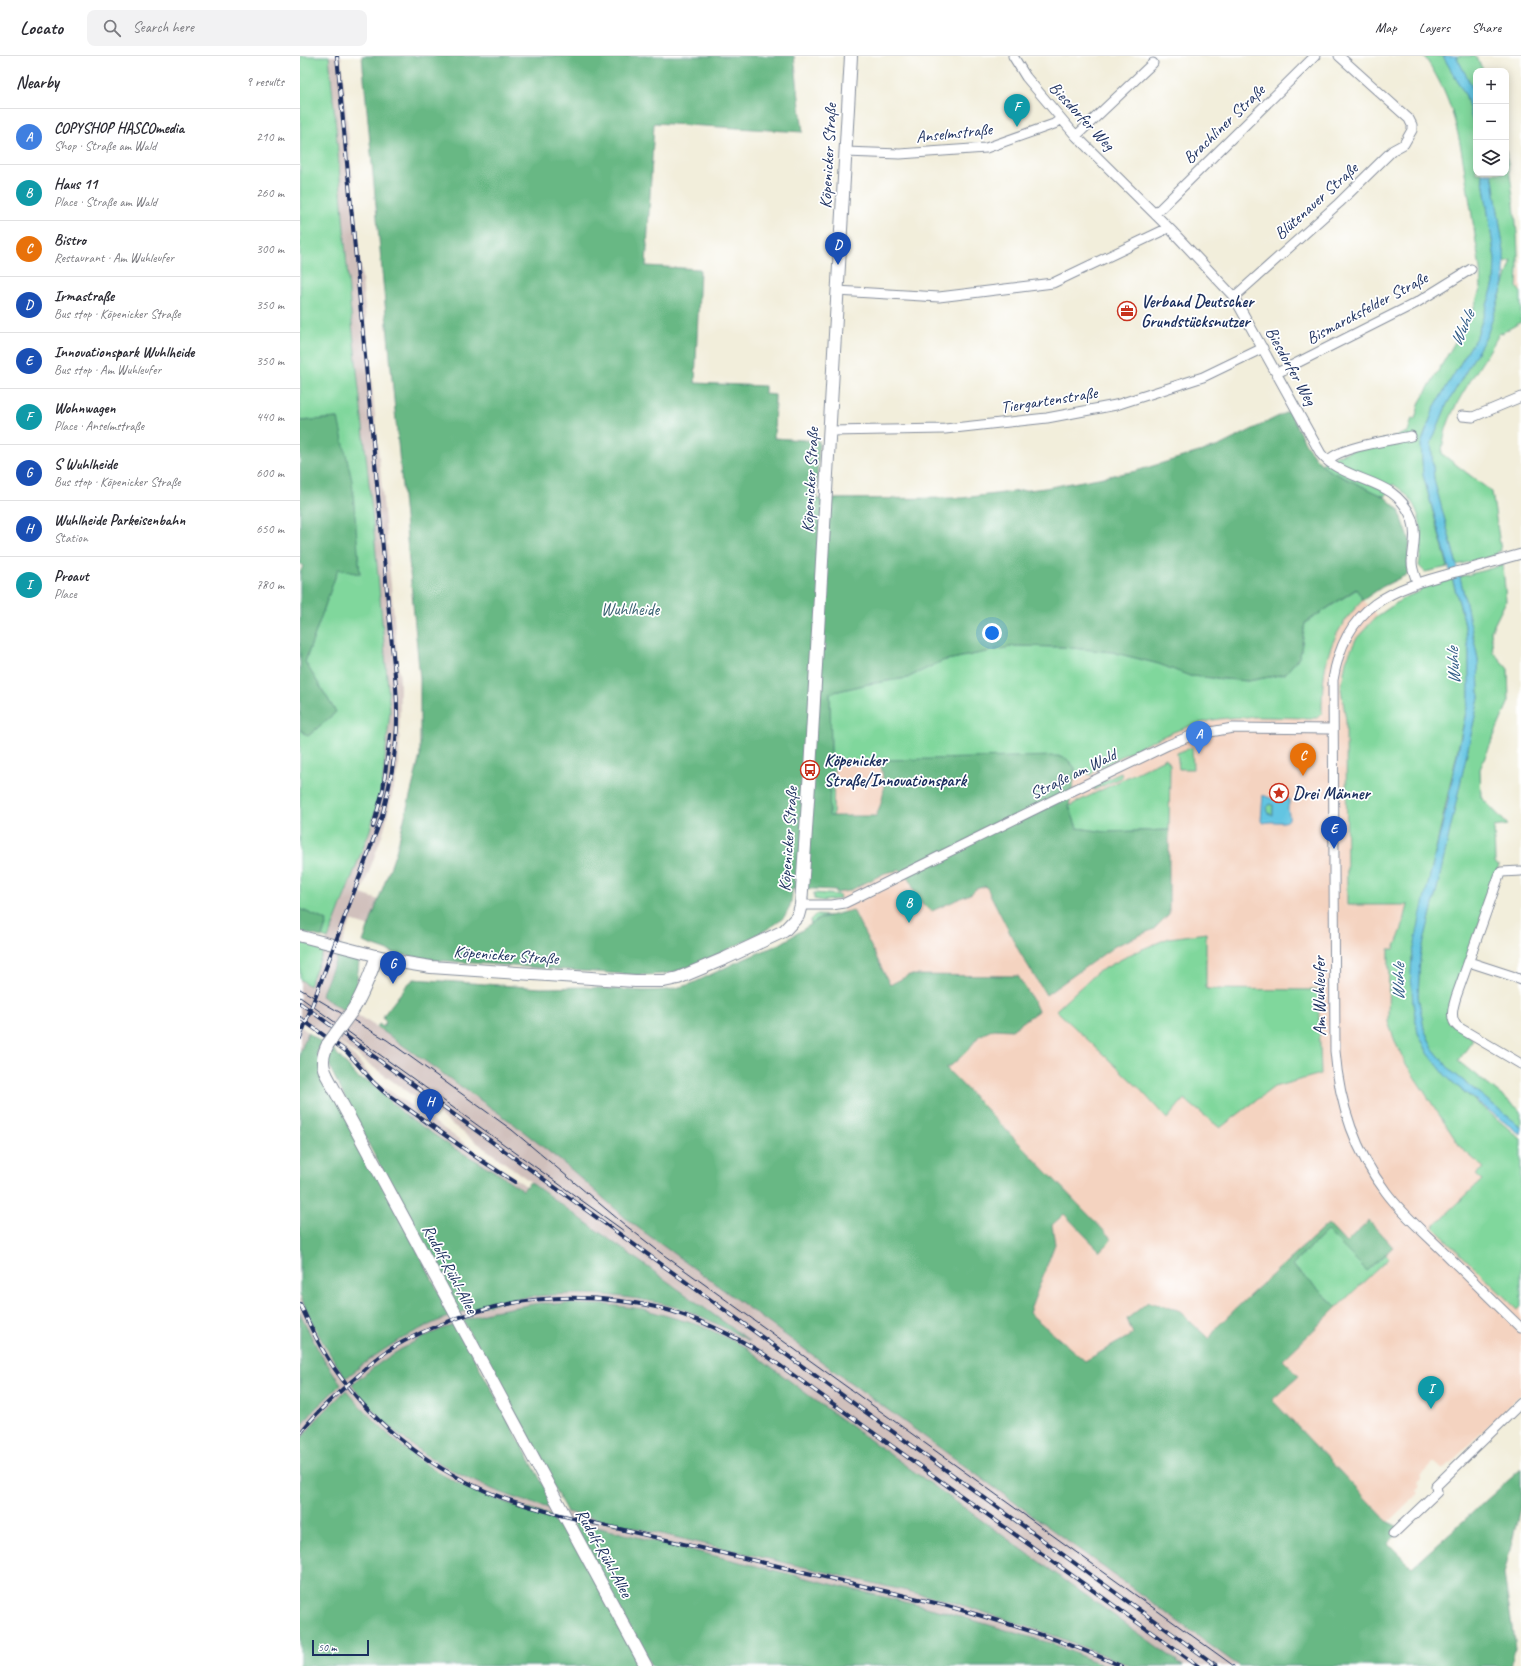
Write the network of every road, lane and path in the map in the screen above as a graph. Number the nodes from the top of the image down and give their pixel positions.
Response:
1 (851, 56) edge
2 (1013, 56) edge
3 (1315, 56) edge
4 (1339, 56) edge
5 (1153, 63) dead end
6 (1061, 119) junction
7 (1076, 136) junction
8 (845, 152) junction
9 (1155, 214) junction
10 (1167, 226) junction
11 (1471, 269) dead end
12 (837, 291) junction
13 (1234, 297) junction
14 (1263, 348) junction
15 (1277, 373) junction
16 (1521, 397) edge
17 (1462, 416) dead end
18 (830, 432) junction
19 (1411, 436) dead end
20 (1328, 461) junction
21 (1521, 554) edge
22 (1417, 582) junction
23 (1333, 729) junction
24 (1521, 871) edge
25 (841, 904) joint
26 (801, 905) junction
27 (300, 936) edge
28 (377, 956) junction
29 (1469, 962) junction
30 (1521, 980) edge
31 (1521, 1064) edge
32 (1521, 1328) edge
33 (1521, 1403) edge
34 (1393, 1534) dead end
35 (646, 1666) edge

1 - 8 main road, Köpenicker Straße
2 - 6 street, Biesdorfer Weg
3 - 9 street, Brachliner Straße
4 - 13 street, Blütenauer Straße
5 - 7 street
6 - 7 street, Biesdorfer Weg
6 - 8 street, Anselmstraße
7 - 9 street, Biesdorfer Weg
8 - 12 main road, Köpenicker Straße
9 - 10 street, Biesdorfer Weg
10 - 12 street
10 - 13 street, Biesdorfer Weg
11 - 15 street, Bismarcksfelder Straße
12 - 18 main road, Köpenicker Straße
13 - 14 street, Biesdorfer Weg
14 - 15 street, Biesdorfer Weg
14 - 18 street, Tiergartenstraße
15 - 20 street, Biesdorfer Weg
16 - 17 street
18 - 26 main road, Köpenicker Straße
19 - 20 street
20 - 22 street, Biesdorfer Weg
21 - 22 street, Am Wuhleufer
22 - 23 street, Am Wuhleufer
23 - 25 street, Straße am Wald
23 - 32 street, Am Wuhleufer
24 - 29 street
25 - 26 street, Köpenicker Straße
26 - 28 main road, Köpenicker Straße
27 - 28 street
28 - 35 main road, Rudolf-Rühl-Allee, bridge
29 - 30 street
29 - 31 street
33 - 34 street

